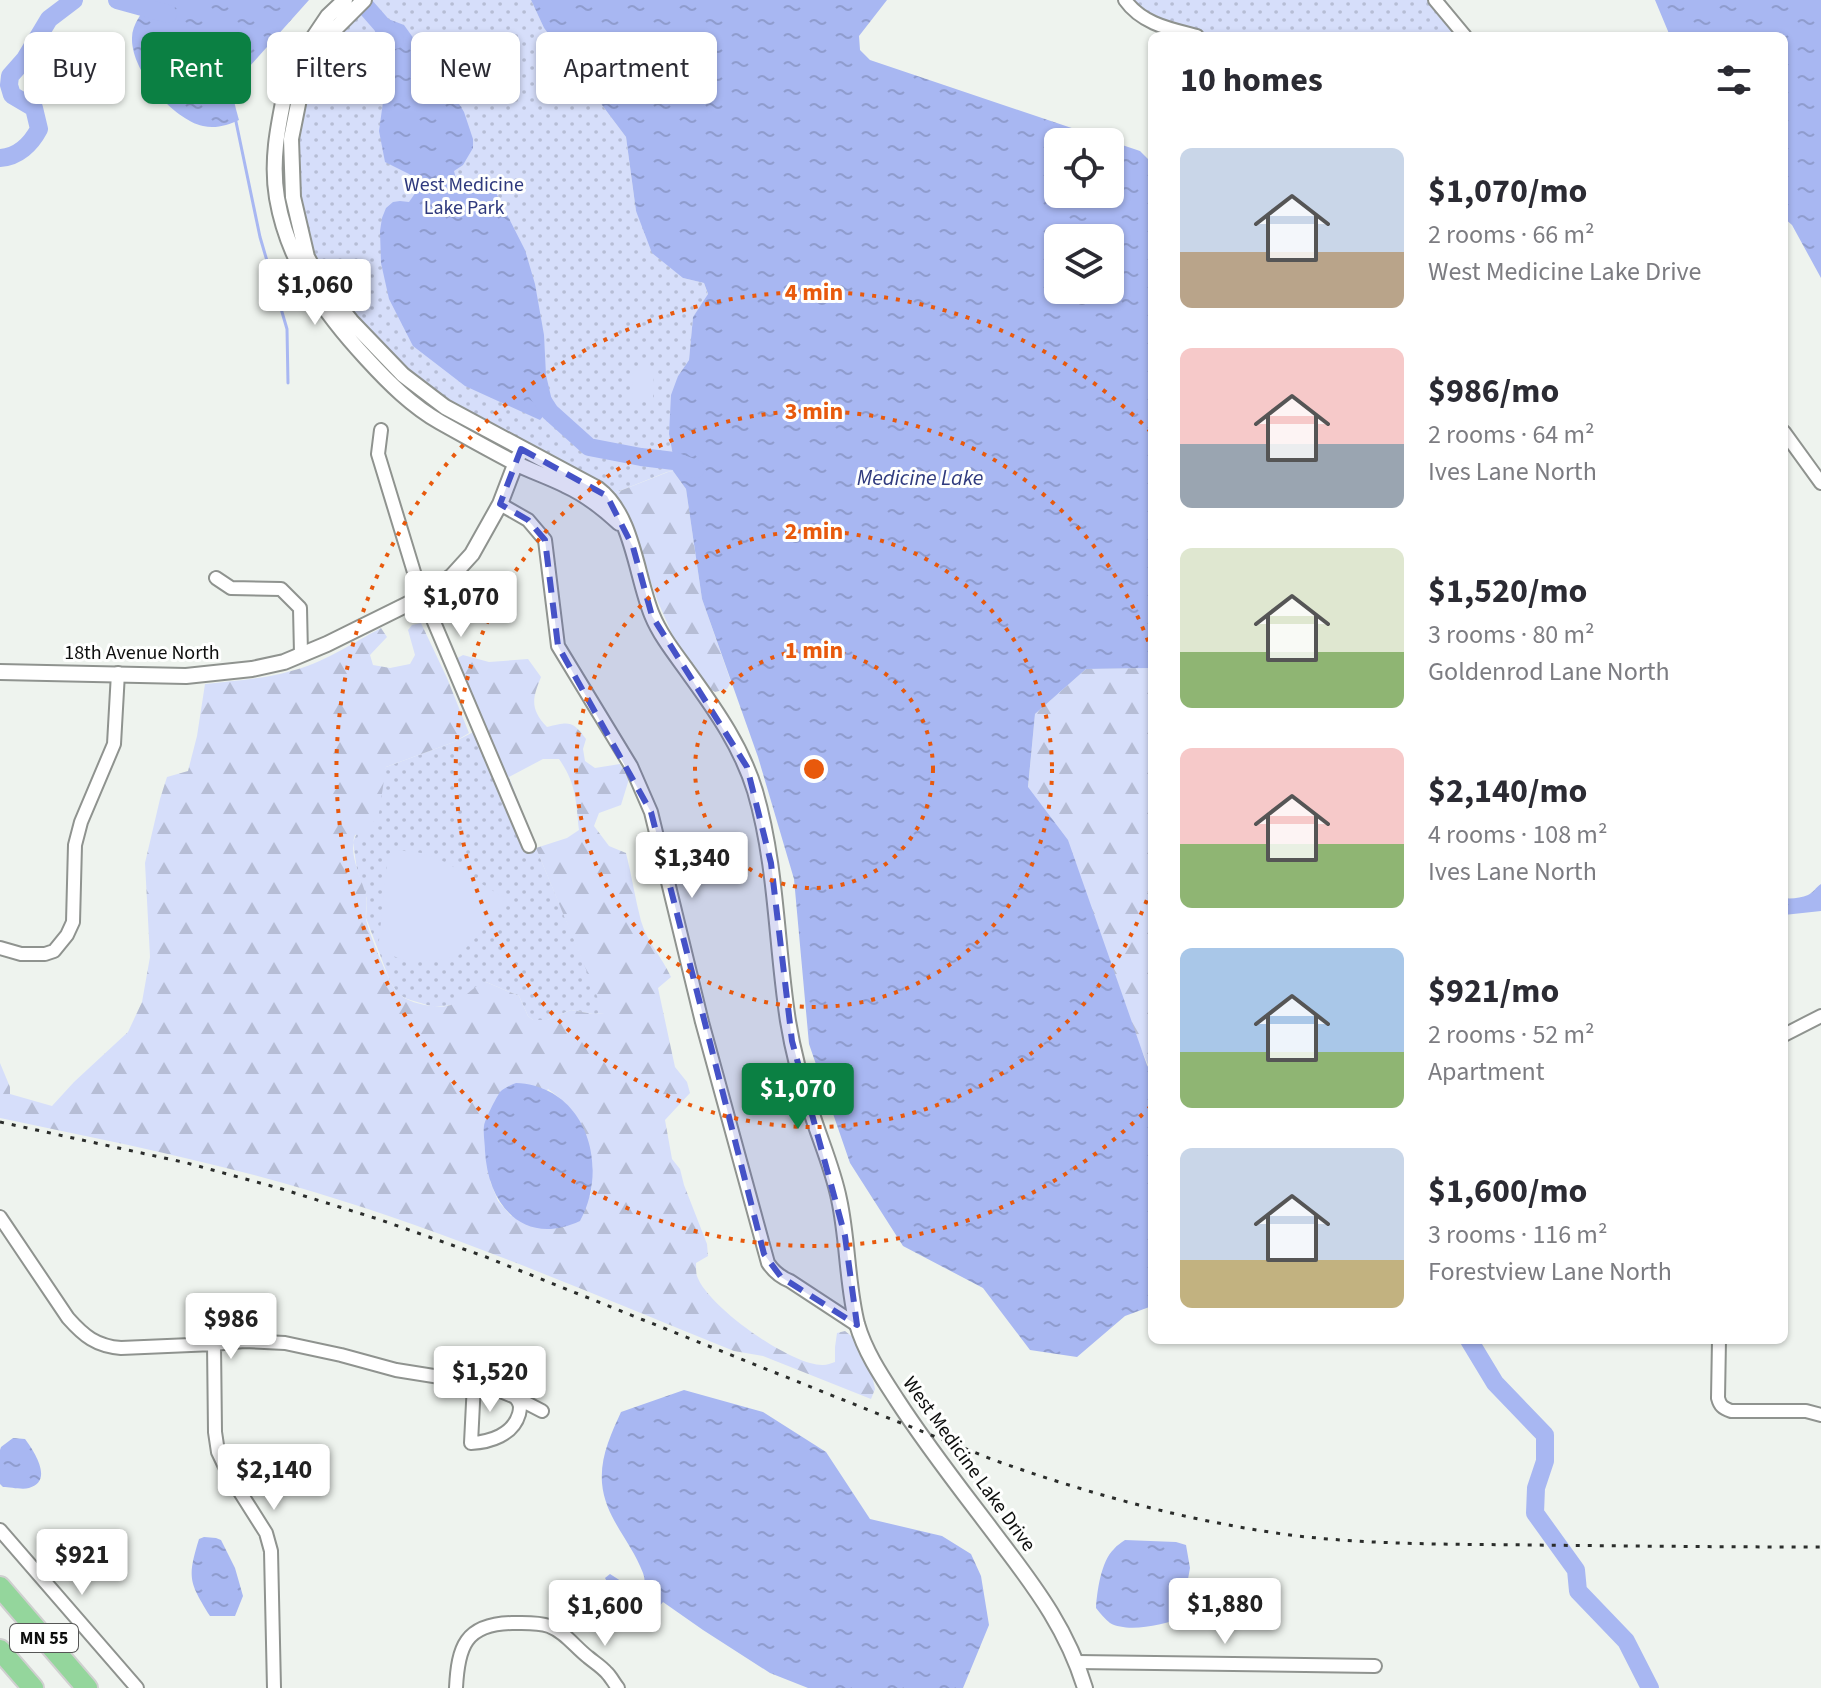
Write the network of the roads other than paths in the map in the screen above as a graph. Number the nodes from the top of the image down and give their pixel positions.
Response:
1 (364, 0) edge
2 (1125, 0) edge
3 (1435, 0) edge
4 (346, 5) edge
5 (1183, 32) edge
6 (1462, 32) edge
7 (381, 430) dead end
8 (1788, 438) edge
9 (519, 456) junction
10 (1821, 483) edge
11 (500, 504) junction
12 (216, 578) dead end
13 (424, 596) junction
14 (301, 654) junction
15 (0, 672) edge
16 (118, 673) junction
17 (529, 846) dead end
18 (0, 948) edge
19 (1821, 1016) edge
20 (1788, 1033) edge
21 (0, 1217) edge
22 (857, 1325) junction
23 (214, 1344) junction
24 (1719, 1344) edge
25 (474, 1383) junction
26 (515, 1397) junction
27 (542, 1411) dead end
28 (1821, 1415) edge
29 (0, 1530) edge
30 (0, 1587) edge
31 (0, 1650) edge
32 (1077, 1662) junction
33 (1375, 1666) dead end
34 (33, 1688) edge
35 (87, 1688) edge
36 (137, 1688) edge
37 (274, 1688) edge
38 (456, 1688) edge
39 (618, 1688) edge
40 (1085, 1688) edge

1 - 4 street, West Medicine Lake Drive
2 - 5 street
3 - 6 street
4 - 9 street, West Medicine Lake Drive
7 - 13 street
8 - 10 street
9 - 11 street, 18th Avenue North
9 - 22 street, West Medicine Lake Drive
11 - 13 street, 18th Avenue North
11 - 22 street
12 - 14 street
13 - 14 street, 18th Avenue North
13 - 17 street
14 - 16 street, 18th Avenue North
15 - 16 street, 18th Avenue North
16 - 18 street
19 - 20 street
21 - 23 street
22 - 32 street, West Medicine Lake Drive
23 - 25 street
23 - 37 street
24 - 28 street
25 - 26 street
25 - 26 street
26 - 27 street
29 - 36 street
30 - 35 highway, MN 55
31 - 34 highway, MN 55
32 - 33 street
32 - 40 street, West Medicine Lake Drive
38 - 39 street

